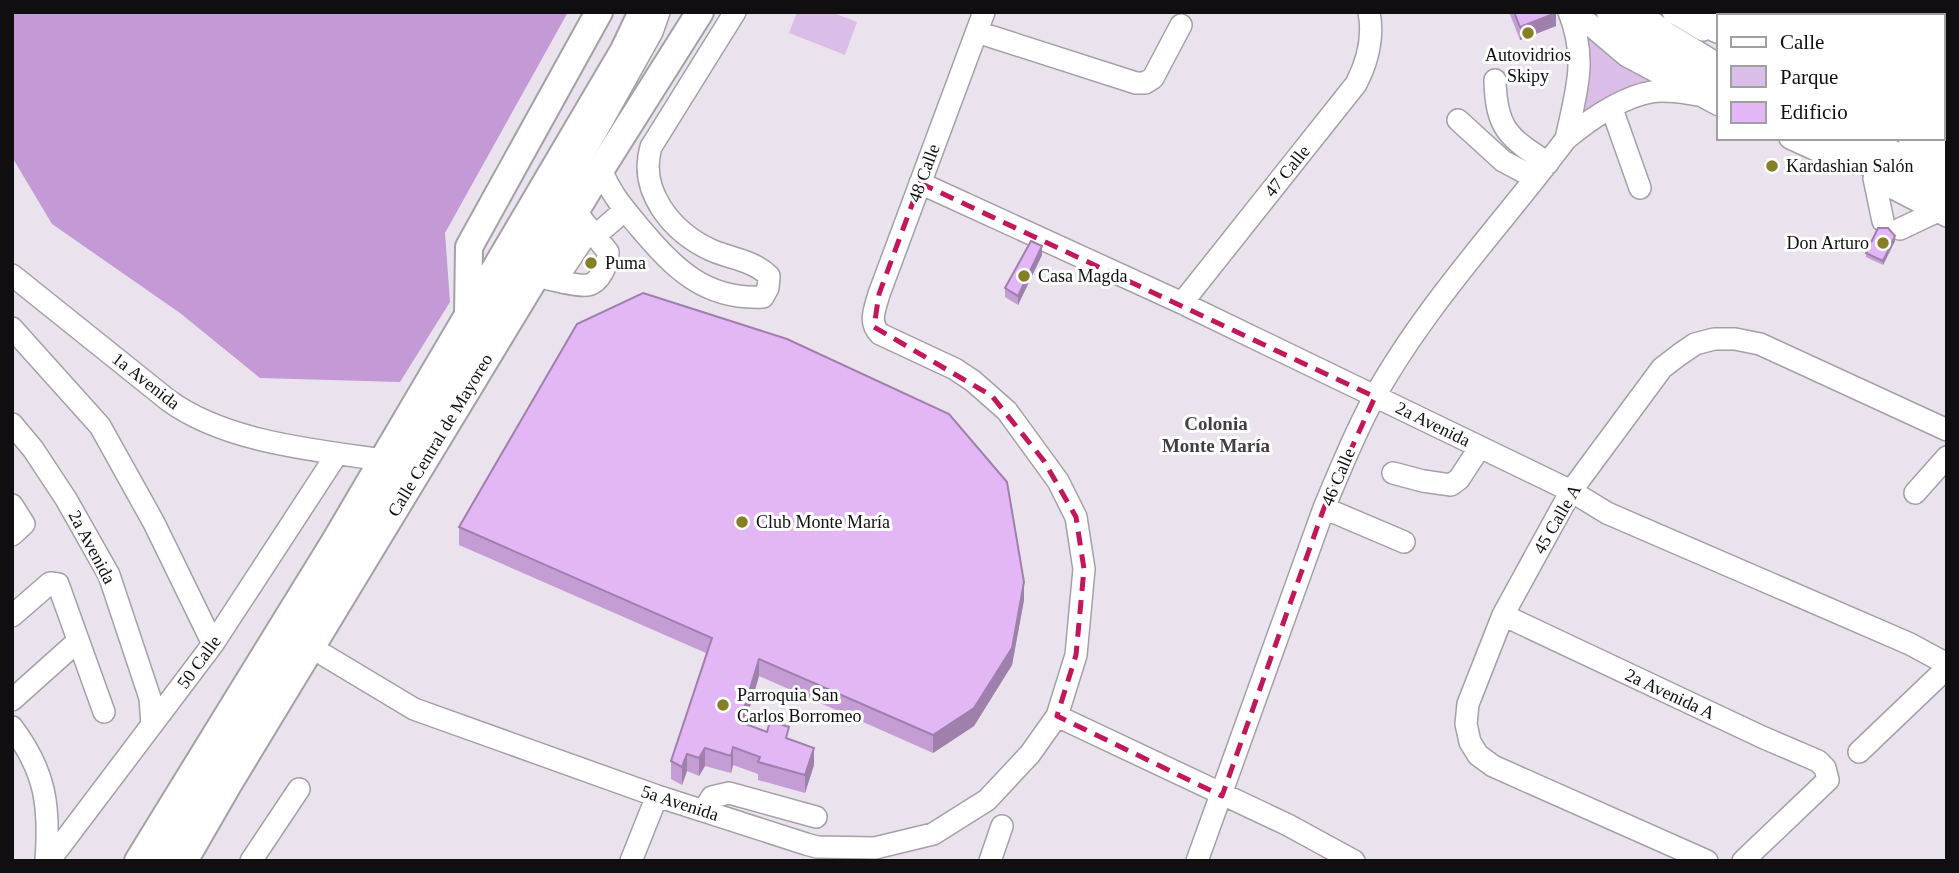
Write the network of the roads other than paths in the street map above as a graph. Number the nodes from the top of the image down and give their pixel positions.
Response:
1 (599, 12) edge
2 (642, 12) edge
3 (659, 12) edge
4 (700, 12) edge
5 (735, 12) edge
6 (1572, 12) edge
7 (1613, 12) edge
8 (1639, 12) edge
9 (1673, 12) edge
10 (1695, 12) edge
11 (1370, 21) edge
12 (980, 22) edge
13 (1181, 25) dead end
14 (1717, 26) edge
15 (1717, 40) edge
16 (1717, 64) edge
17 (1495, 80) dead end
18 (1713, 96) edge
19 (1612, 109) junction
20 (1458, 120) dead end
21 (1566, 139) junction
22 (1794, 140) edge
23 (1827, 140) edge
24 (1870, 140) edge
25 (1913, 140) edge
26 (1947, 156) edge
27 (601, 169) junction
28 (1542, 170) junction
29 (1947, 177) edge
30 (1874, 178) junction
31 (920, 183) junction
32 (1640, 188) dead end
33 (1944, 208) edge
34 (625, 210) junction
35 (587, 226) junction
36 (12, 275) edge
37 (546, 278) junction
38 (1182, 303) junction
39 (468, 316) junction
40 (12, 328) edge
41 (1375, 397) junction
42 (12, 424) edge
43 (1947, 430) edge
44 (1480, 447) junction
45 (337, 454) junction
46 (1947, 457) edge
47 (383, 460) junction
48 (1393, 473) dead end
49 (1572, 491) junction
50 (1915, 493) dead end
51 (12, 505) edge
52 (1324, 508) junction
53 (12, 535) edge
54 (1404, 542) dead end
55 (1503, 615) junction
56 (12, 616) edge
57 (78, 641) junction
58 (213, 644) junction
59 (324, 656) dead end
60 (1947, 666) edge
61 (12, 700) edge
62 (104, 712) dead end
63 (1057, 716) junction
64 (152, 725) junction
65 (12, 727) edge
66 (1859, 752) dead end
67 (299, 789) dead end
68 (657, 796) junction
69 (1222, 796) junction
70 (703, 811) junction
71 (816, 817) dead end
72 (1002, 826) dead end
73 (815, 854) edge
74 (48, 861) edge
75 (138, 861) edge
76 (159, 861) edge
77 (184, 861) edge
78 (251, 861) edge
79 (631, 861) edge
80 (990, 861) edge
81 (1197, 861) edge
82 (1354, 861) edge
83 (1707, 861) edge
84 (1743, 861) edge

1 - 39 main road
2 - 39 main road, Calle Central de Mayoreo
3 - 76 street
4 - 27 main road, Calle Central de Mayoreo
5 - 34 street
6 - 18 street
6 - 21 street, 46 Calle
7 - 18 highway
8 - 16 street
9 - 15 street
10 - 14 highway
11 - 38 street, 47 Calle
12 - 13 street
12 - 31 street, 48 Calle
17 - 28 street
18 - 19 street, 46 Calle
19 - 21 street, 46 Calle
19 - 32 street
20 - 28 street
21 - 28 street, 46 Calle
22 - 30 street
23 - 33 highway
24 - 29 street
25 - 26 street
27 - 34 street
27 - 35 main road, Calle Central de Mayoreo
28 - 41 street, 46 Calle
30 - 33 street
30 - 33 street
31 - 38 street, 2a Avenida
31 - 63 street, 48 Calle
34 - 35 street
35 - 37 main road, Calle Central de Mayoreo
35 - 37 street
36 - 45 street, 1a Avenida
37 - 77 main road, Calle Central de Mayoreo
38 - 41 street, 2a Avenida
39 - 47 main road, Calle Central de Mayoreo
40 - 58 street
41 - 44 street, 2a Avenida
41 - 52 street, 46 Calle
42 - 64 street, 2a Avenida
43 - 49 street, 45 Calle A
44 - 48 street
44 - 49 street, 2a Avenida
45 - 47 street, 1a Avenida
45 - 58 street, 50 Calle
46 - 50 street
47 - 75 main road, Calle Central de Mayoreo
49 - 55 street, 45 Calle A
49 - 60 street, 2a Avenida
51 - 53 street
52 - 54 street
52 - 69 street, 46 Calle
55 - 83 street, 45 Calle A
55 - 84 street, 2a Avenida A
56 - 57 street
57 - 61 street
57 - 62 street
58 - 64 street, 50 Calle
59 - 68 street, 5a Avenida
60 - 66 street
63 - 69 street
63 - 73 street, 5a Avenida
64 - 74 street, 50 Calle
65 - 74 street
67 - 78 street
68 - 70 street, 5a Avenida
68 - 79 street
69 - 81 street, 46 Calle
69 - 82 street
70 - 71 street
70 - 73 street, 5a Avenida
72 - 80 street

